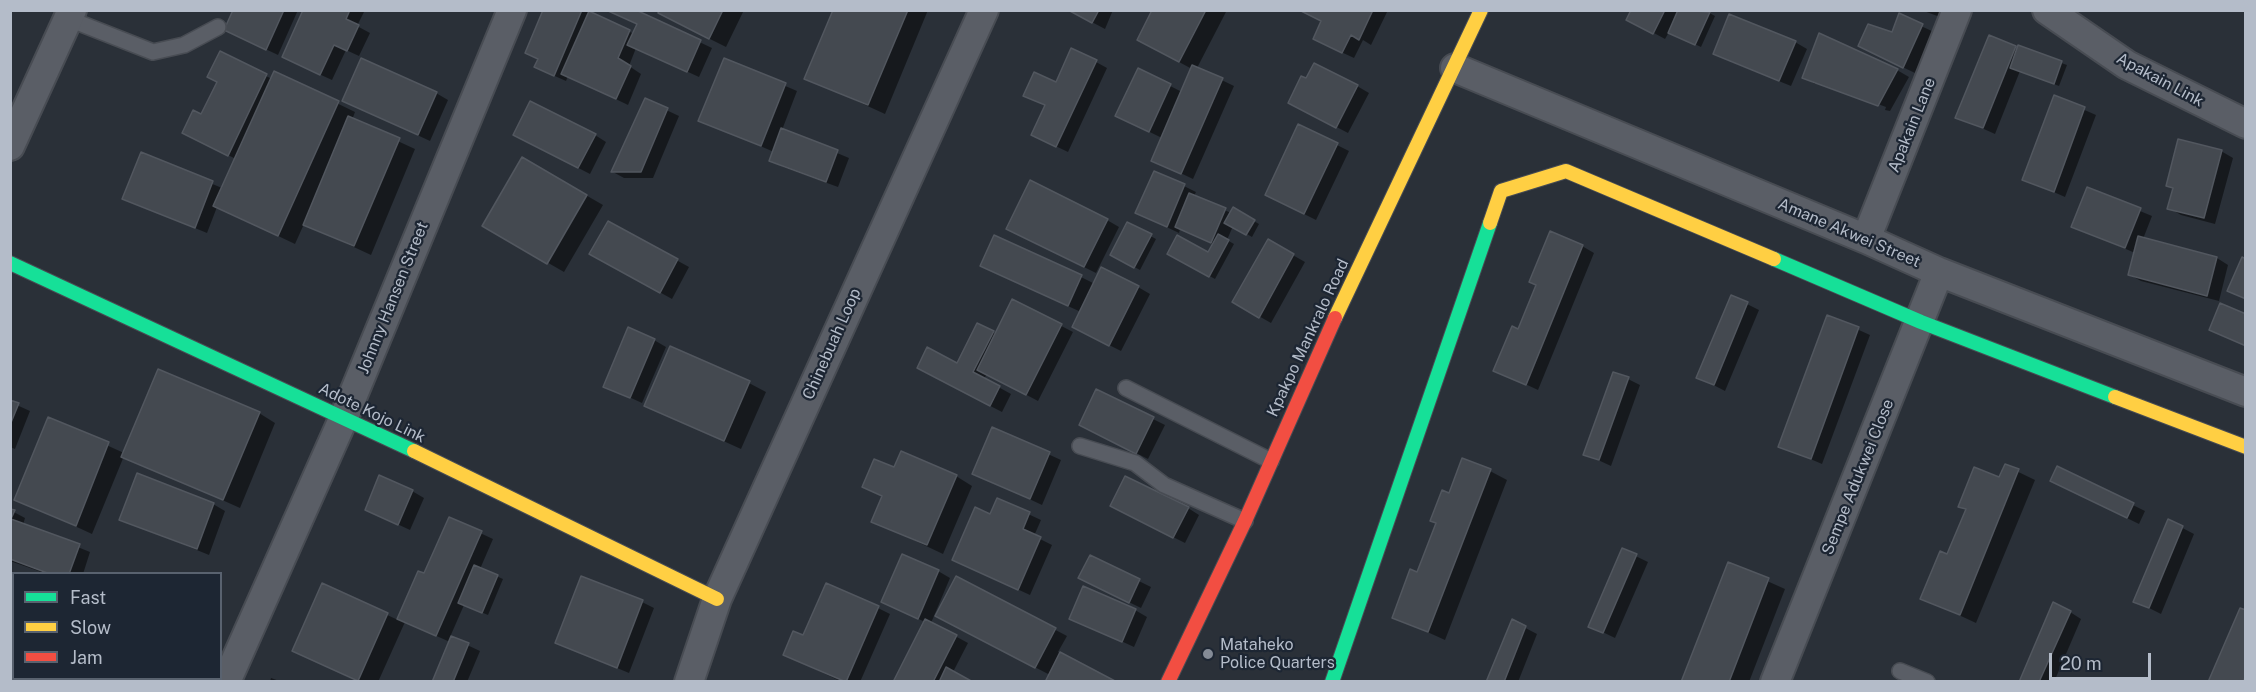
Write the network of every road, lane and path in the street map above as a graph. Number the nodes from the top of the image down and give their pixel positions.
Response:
1 (512, 10) edge
2 (984, 10) edge
3 (1481, 10) edge
4 (1957, 10) edge
5 (2048, 10) edge
6 (70, 15) edge
7 (218, 27) dead end
8 (1455, 68) junction
9 (2246, 124) edge
10 (10, 146) edge
11 (1866, 239) junction
12 (10, 263) edge
13 (1939, 272) junction
14 (1921, 322) junction
15 (1126, 388) dead end
16 (2246, 392) edge
17 (344, 417) junction
18 (1080, 447) dead end
19 (2246, 447) edge
20 (1270, 460) junction
21 (1245, 522) junction
22 (717, 599) junction
23 (1900, 671) dead end
24 (226, 681) edge
25 (689, 681) edge
26 (1168, 681) edge
27 (1332, 681) edge
28 (1775, 681) edge
29 (1928, 681) edge

1 - 17 street, Johnny Hansen Street
2 - 22 street, Chinebuah Loop
3 - 8 street, Kpakpo Mankralo Road
4 - 11 street, Apakain Lane
5 - 9 street, Apakain Link
6 - 7 lane
6 - 10 street
8 - 11 street, Amane Akwei Street
8 - 20 street, Kpakpo Mankralo Road
11 - 13 street, Amane Akwei Street
12 - 17 street, Adote Kojo Link
13 - 14 street, Sempe Adukwei Close
13 - 16 street, Amane Akwei Street
14 - 19 street
14 - 27 street
14 - 28 street, Sempe Adukwei Close
15 - 20 lane
17 - 22 street, Adote Kojo Link
17 - 24 street, Johnny Hansen Street
18 - 21 lane
20 - 21 street, Kpakpo Mankralo Road
21 - 26 street, Kpakpo Mankralo Road
22 - 25 street, Chinebuah Loop
23 - 29 lane

